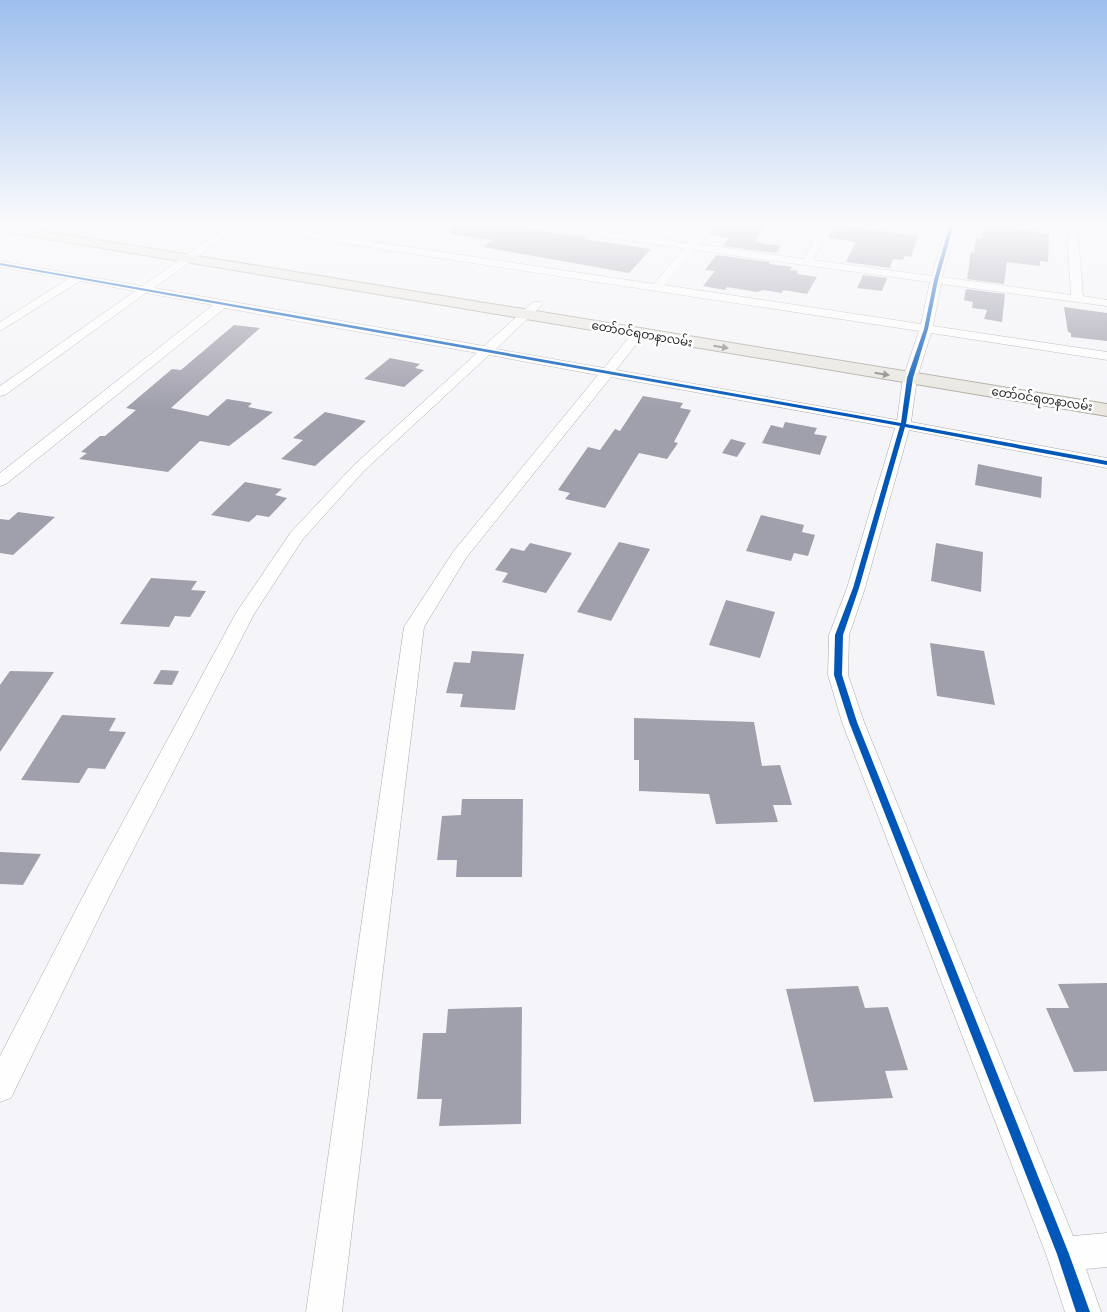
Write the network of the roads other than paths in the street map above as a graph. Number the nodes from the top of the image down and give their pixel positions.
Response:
1 (66, 285) edge
2 (121, 285) edge
3 (152, 285) edge
4 (383, 285) edge
5 (645, 285) edge
6 (935, 285) edge
7 (975, 285) edge
8 (1076, 285) edge
9 (657, 287) joint
10 (145, 290) junction
11 (1077, 299) junction
12 (1107, 303) edge
13 (222, 304) junction
14 (531, 309) junction
15 (2, 324) edge
16 (926, 329) junction
17 (639, 333) junction
18 (488, 351) junction
19 (1107, 356) edge
20 (912, 372) junction
21 (605, 373) junction
22 (0, 392) edge
23 (1107, 398) edge
24 (1107, 410) edge
25 (903, 425) junction
26 (1107, 463) edge
27 (0, 481) edge
28 (0, 1087) edge
29 (1107, 1250) edge
30 (1062, 1254) junction
31 (324, 1312) edge
32 (1084, 1312) edge

1 - 15 street
2 - 10 street
3 - 10 street
4 - 14 main road, တော်ဝင်ရတနာလမ်း
5 - 9 street
6 - 16 street
7 - 11 street
8 - 11 street
9 - 16 street
10 - 13 street
10 - 22 street
11 - 12 street
13 - 18 street
13 - 27 street
14 - 17 main road, တော်ဝင်ရတနာလမ်း
14 - 18 street
14 - 20 main road, တော်ဝင်ရတနာလမ်း
16 - 19 street
16 - 20 street
17 -> 20 main road, တော်ဝင်ရတနာလမ်း
17 - 21 street
18 - 21 street
18 - 28 street
20 - 23 main road, တော်ဝင်ရတနာလမ်း
20 - 24 main road, တော်ဝင်ရတနာလမ်း
20 - 25 street
21 - 25 street
21 - 31 street
25 - 26 street
25 - 30 street
29 - 30 street
30 - 32 street

